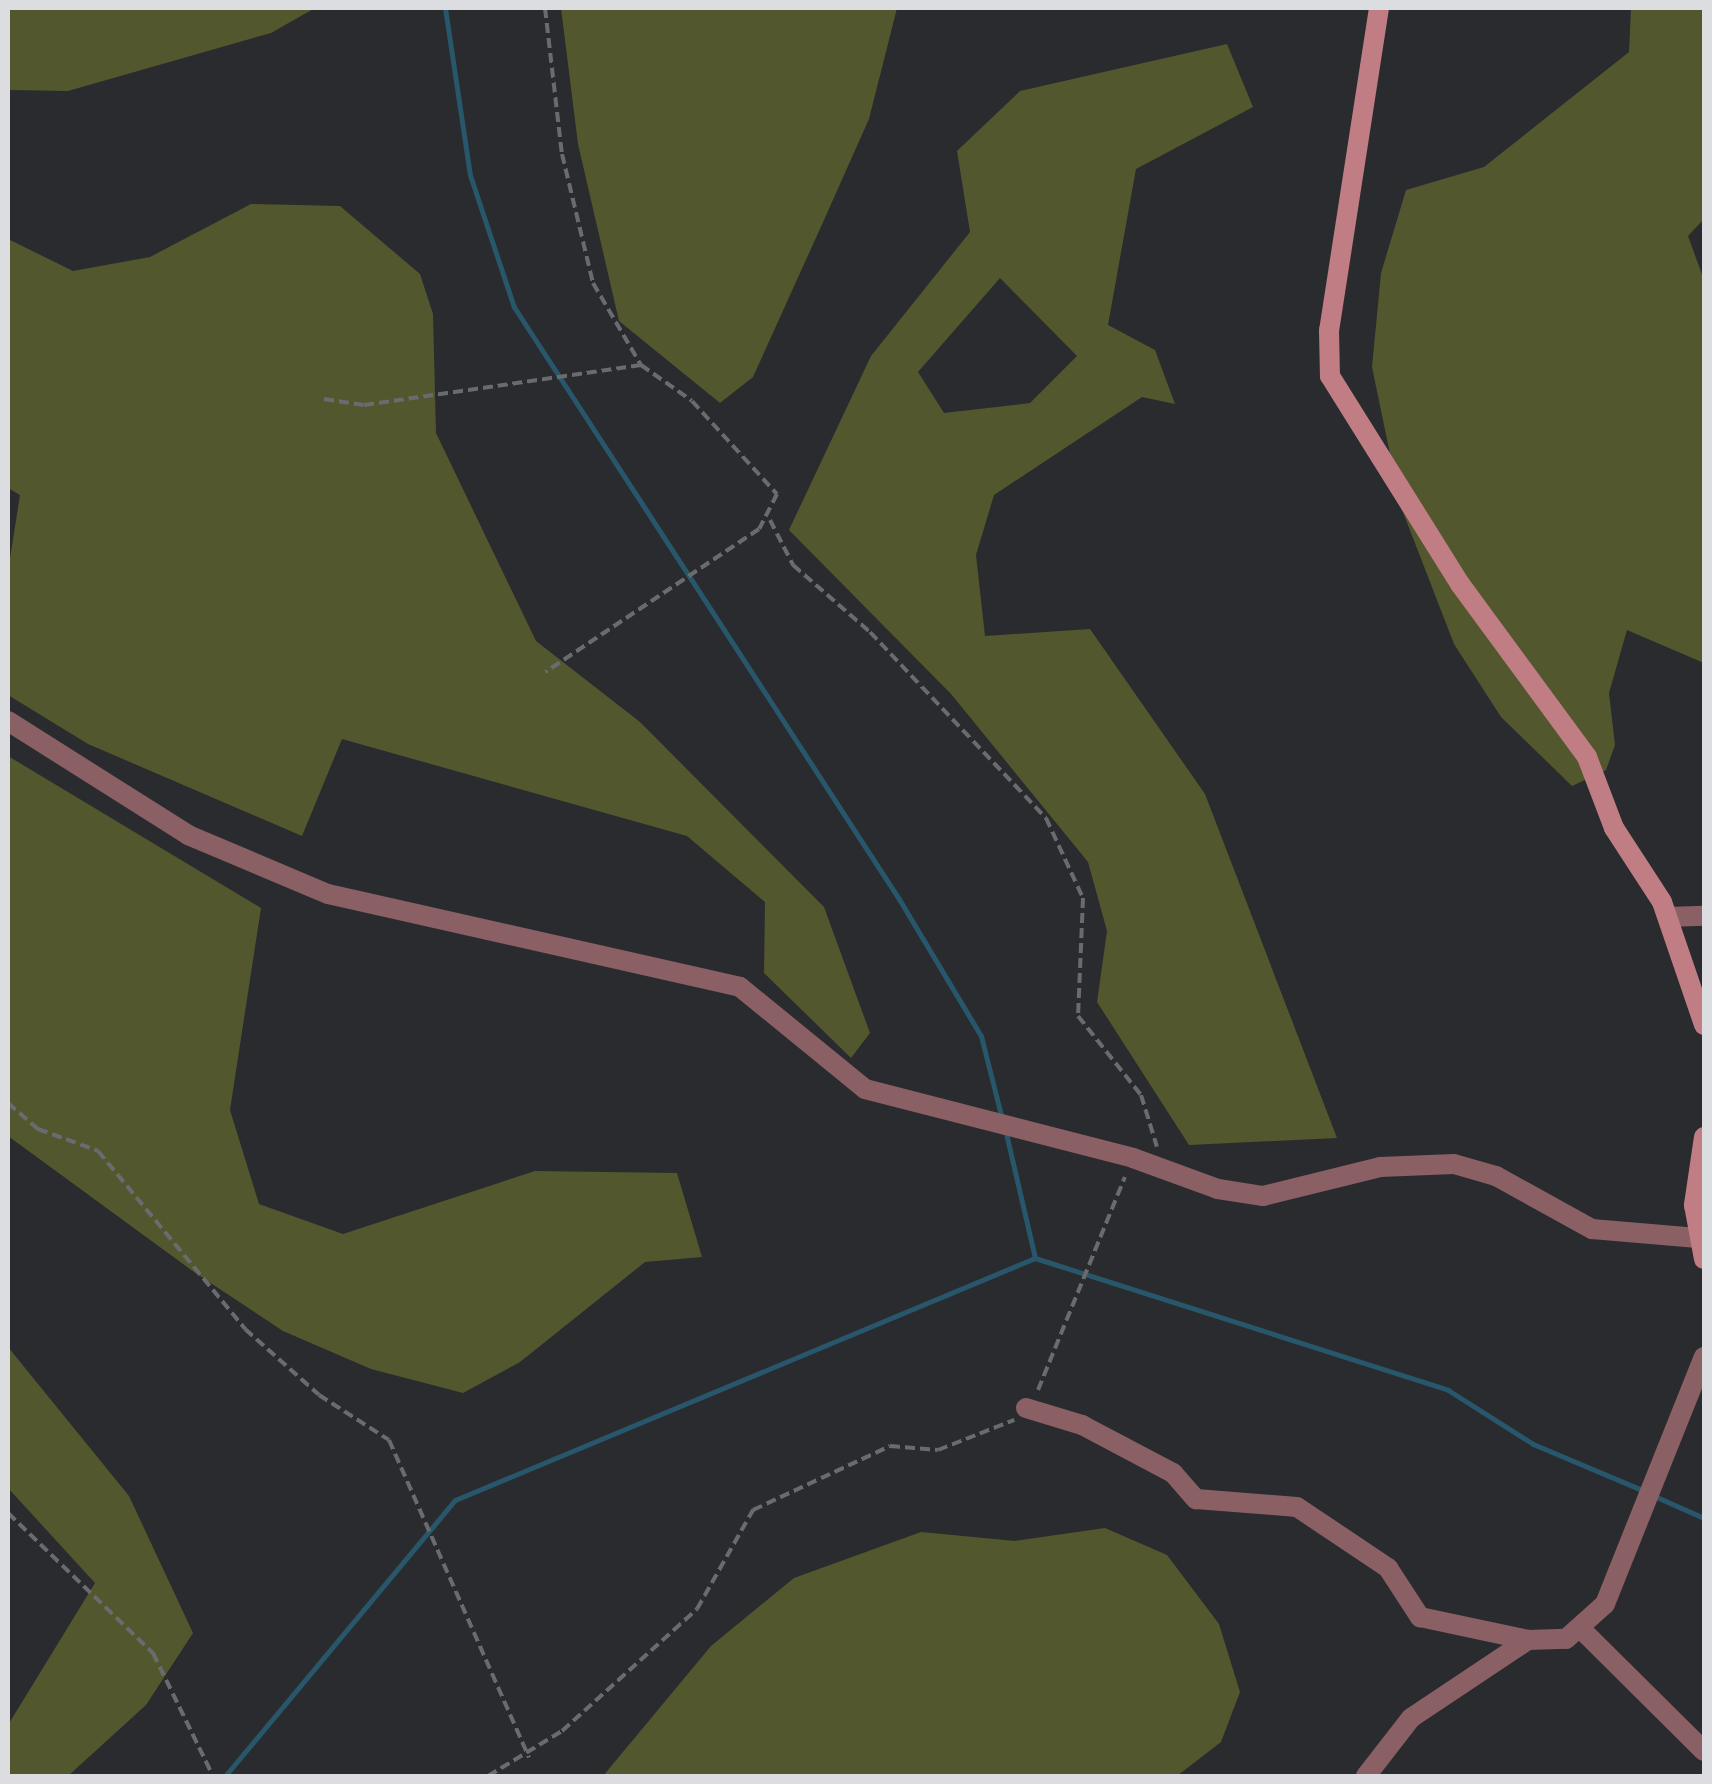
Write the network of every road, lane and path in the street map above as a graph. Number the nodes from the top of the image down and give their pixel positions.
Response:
1 (545, 8) edge
2 (1380, 8) edge
3 (641, 366) junction
4 (324, 399) dead end
5 (770, 520) junction
6 (545, 672) dead end
7 (8, 721) edge
8 (1704, 916) edge
9 (1668, 917) junction
10 (1704, 1025) edge
11 (8, 1103) edge
12 (1704, 1136) edge
13 (1133, 1158) junction
14 (1157, 1166) junction
15 (1698, 1238) junction
16 (1704, 1259) edge
17 (1704, 1357) edge
18 (1026, 1408) junction
19 (8, 1513) edge
20 (1582, 1630) junction
21 (1528, 1640) junction
22 (1704, 1750) edge
23 (528, 1756) junction
24 (213, 1776) edge
25 (488, 1776) edge
26 (1366, 1776) edge

1 - 3 path
2 - 9 street
3 - 4 path
3 - 5 path
5 - 6 path
5 - 14 path
7 - 13 street
8 - 9 street
9 - 10 street
11 - 23 path
12 - 15 street
13 - 14 street
13 - 18 path
14 - 15 street
15 - 16 street
17 - 20 street
18 - 21 street
18 - 23 path
19 - 24 path
20 - 21 street
20 - 22 street
21 - 26 street
23 - 25 path

